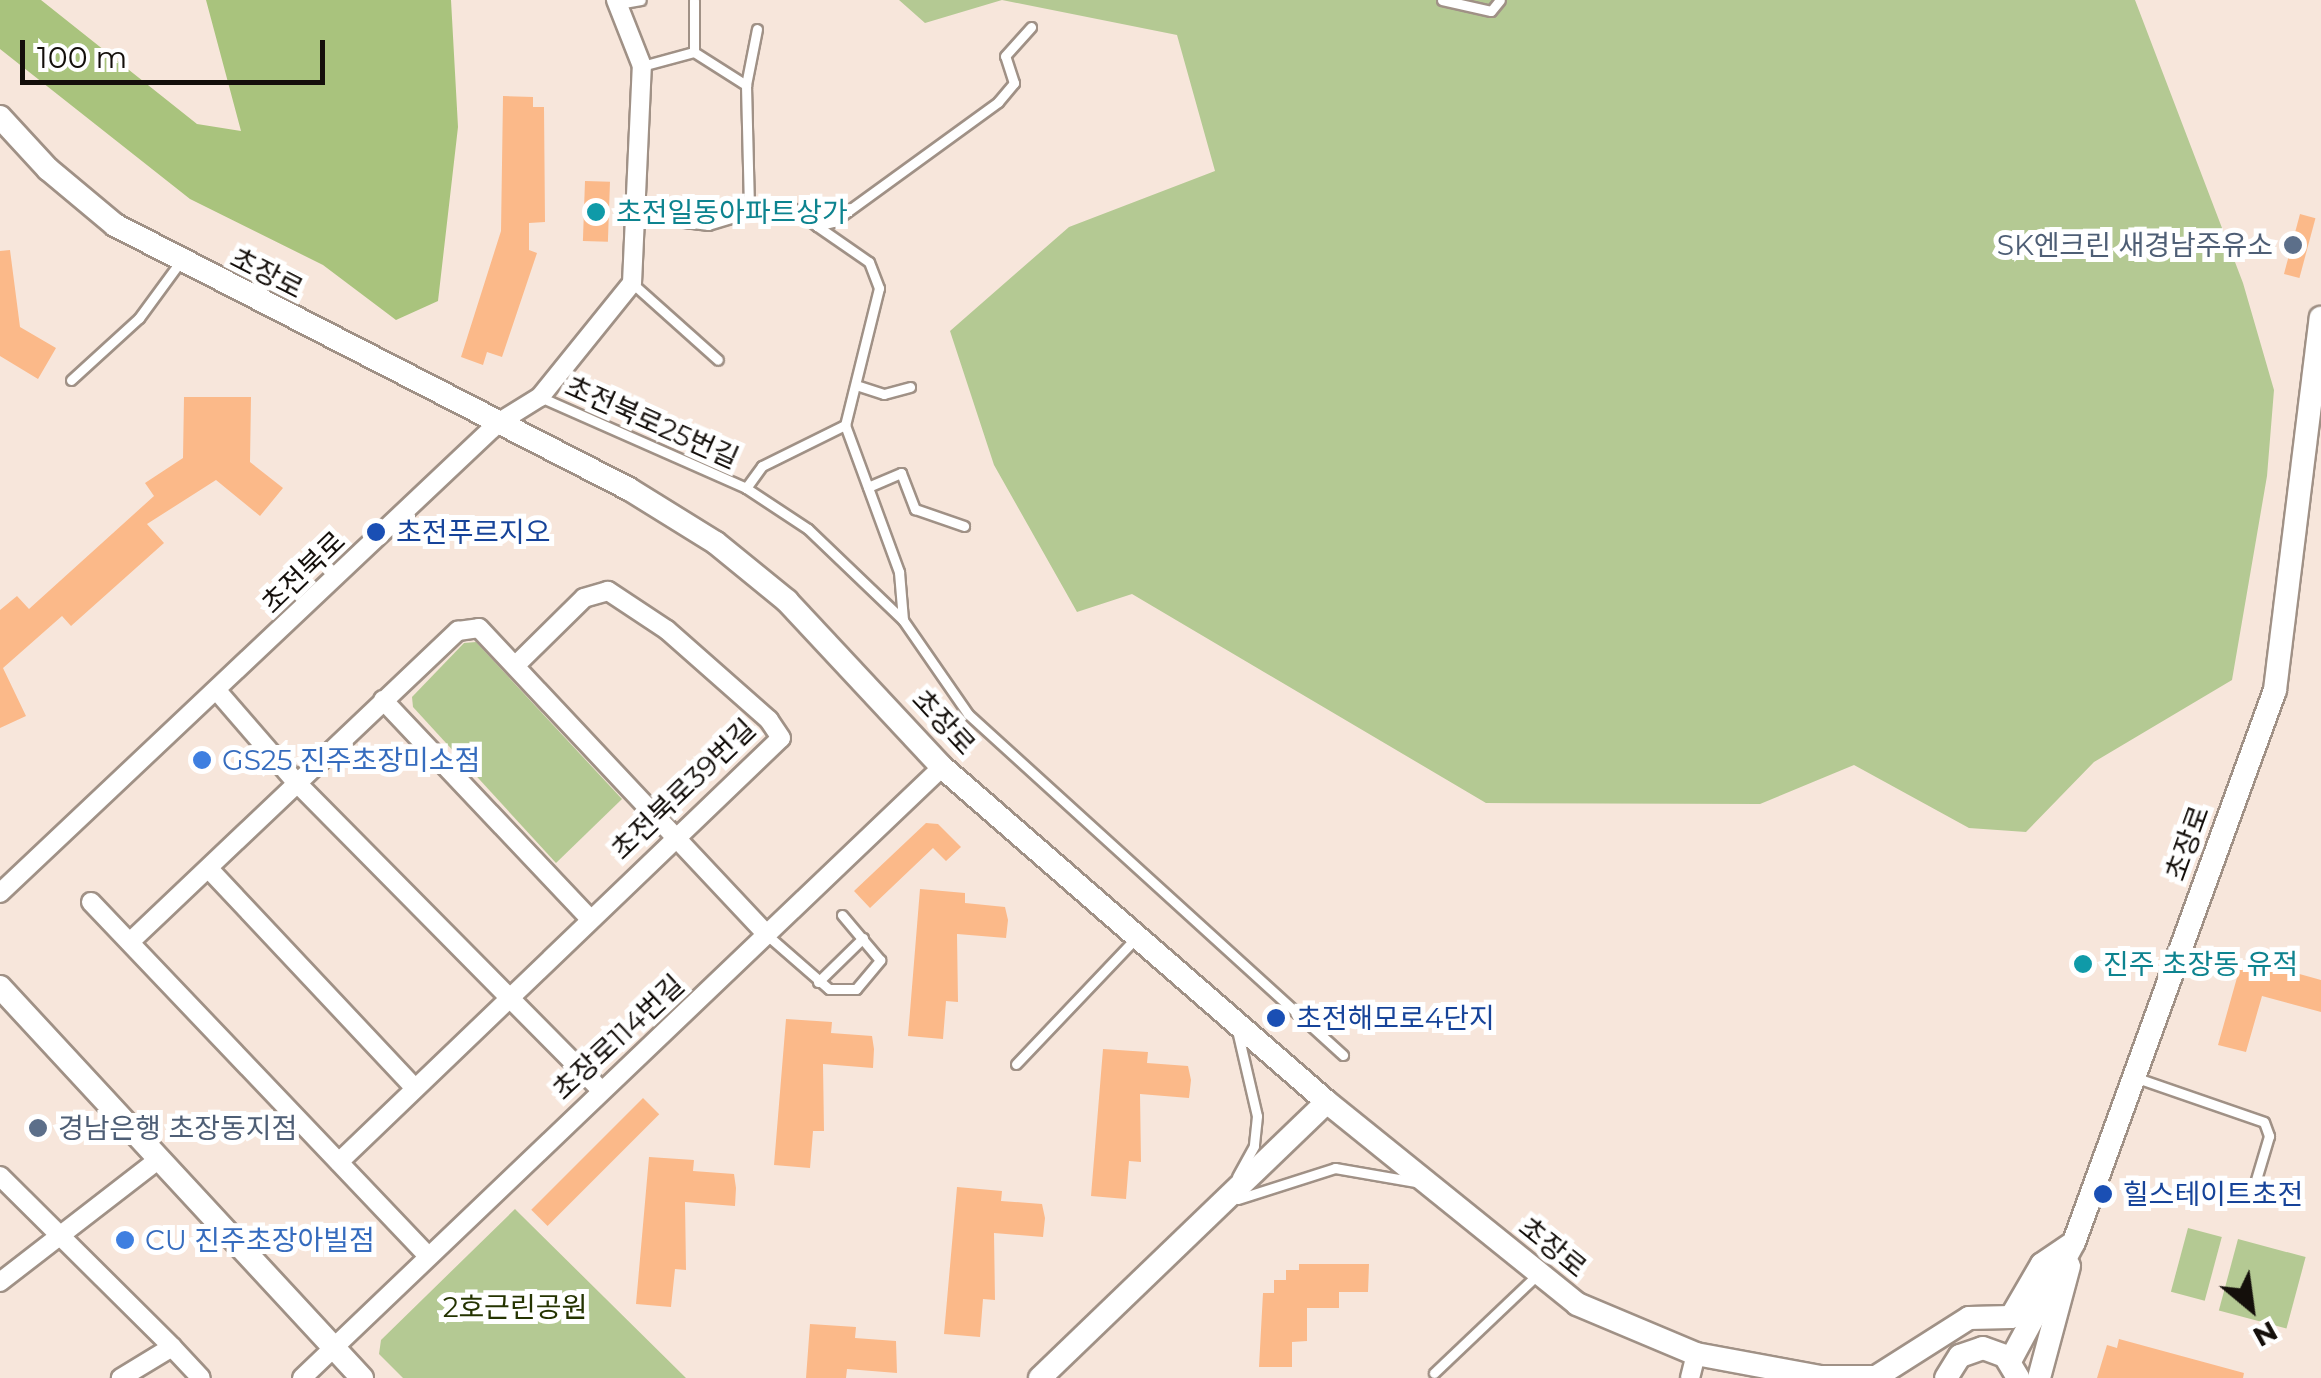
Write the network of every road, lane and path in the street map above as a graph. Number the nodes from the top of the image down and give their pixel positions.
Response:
1 (642, 0) edge
2 (694, 0) edge
3 (1442, 0) edge
4 (1500, 0) edge
5 (617, 2) edge
6 (1031, 27) dead end
7 (757, 30) dead end
8 (694, 52) junction
9 (642, 66) junction
10 (746, 84) junction
11 (0, 118) edge
12 (749, 208) junction
13 (635, 216) junction
14 (817, 226) junction
15 (180, 262) junction
16 (632, 283) junction
17 (2321, 318) edge
18 (718, 360) dead end
19 (71, 380) dead end
20 (859, 386) junction
21 (910, 386) dead end
22 (540, 397) junction
23 (498, 423) junction
24 (846, 425) junction
25 (868, 487) junction
26 (746, 488) junction
27 (964, 526) dead end
28 (903, 620) junction
29 (516, 664) junction
30 (218, 692) junction
31 (383, 700) junction
32 (942, 766) junction
33 (296, 782) junction
34 (674, 835) junction
35 (209, 869) junction
36 (0, 893) edge
37 (92, 902) dead end
38 (842, 914) dead end
39 (589, 918) junction
40 (767, 935) junction
41 (863, 938) junction
42 (1136, 938) junction
43 (131, 942) junction
44 (818, 982) junction
45 (0, 987) edge
46 (509, 994) junction
47 (1234, 1023) junction
48 (1342, 1056) dead end
49 (1016, 1064) dead end
50 (2134, 1077) junction
51 (414, 1086) junction
52 (601, 1090) junction
53 (1326, 1102) junction
54 (158, 1160) junction
55 (339, 1162) junction
56 (0, 1176) edge
57 (1423, 1184) junction
58 (2252, 1192) dead end
59 (1221, 1206) junction
60 (59, 1242) junction
61 (2074, 1242) junction
62 (427, 1255) junction
63 (1536, 1276) junction
64 (0, 1282) edge
65 (330, 1346) junction
66 (172, 1347) junction
67 (1696, 1354) junction
68 (2014, 1369) edge
69 (1434, 1373) dead end
70 (121, 1378) edge
71 (201, 1378) edge
72 (302, 1378) edge
73 (362, 1378) edge
74 (1040, 1378) edge
75 (1690, 1378) edge
76 (1822, 1378) edge
77 (1946, 1378) edge
78 (2039, 1378) edge

1 - 5 lane
2 - 8 lane
3 - 4 lane
5 - 9 street
6 - 14 lane
7 - 10 lane
8 - 9 lane
8 - 10 lane
9 - 13 street
10 - 12 lane
11 - 15 street, 초장로
12 - 13 lane
12 - 14 lane
13 - 16 street
14 - 20 lane
15 - 19 lane
15 - 23 street, 초장로
16 - 18 lane
16 - 22 street, 초전북로
17 - 50 street, 초장로
20 - 21 lane
20 - 24 lane
22 - 23 street, 초전북로
22 - 26 lane, 초전북로25번길
23 - 30 street, 초전북로
23 - 32 street, 초장로
24 - 25 lane, 초전북로25번길
24 - 26 lane, 초전북로25번길
25 - 27 lane
25 - 28 lane, 초전북로25번길
26 - 28 lane, 초전북로25번길
28 - 48 lane, 초전북로25번길
29 - 31 street
29 - 34 street
29 - 34 street, 초전북로39번길
30 - 33 street
30 - 36 street, 초전북로
31 - 33 street
31 - 39 street
32 - 40 street, 초장로114번길
32 - 42 street, 초장로
33 - 35 street
33 - 46 street
34 - 39 street, 초전북로39번길
34 - 40 street
35 - 43 street
35 - 51 street
37 - 43 street
38 - 41 lane
39 - 46 street, 초전북로39번길
40 - 44 lane
40 - 52 street, 초장로114번길
41 - 44 lane
41 - 44 lane
42 - 47 street, 초장로
42 - 49 lane
43 - 55 street
45 - 54 street
46 - 51 street, 초전북로39번길
46 - 52 street
47 - 53 street, 초장로
47 - 59 lane
50 - 58 lane
50 - 61 street, 초장로
51 - 55 street, 초전북로39번길
52 - 62 street, 초장로114번길
53 - 57 street, 초장로
53 - 59 street
54 - 60 street
54 - 65 street
55 - 62 street
56 - 60 street
57 - 59 lane
57 - 63 street, 초장로
59 - 74 street
60 - 64 street
60 - 66 street
61 - 68 street, 초장로
61 - 76 street, 초장로
61 - 78 street
62 - 65 street, 초장로114번길
63 - 67 street, 초장로
63 - 69 lane
65 - 72 street, 초장로114번길
65 - 73 street
66 - 70 street
66 - 71 street
67 - 75 street
67 - 76 street, 초장로
68 - 77 street

